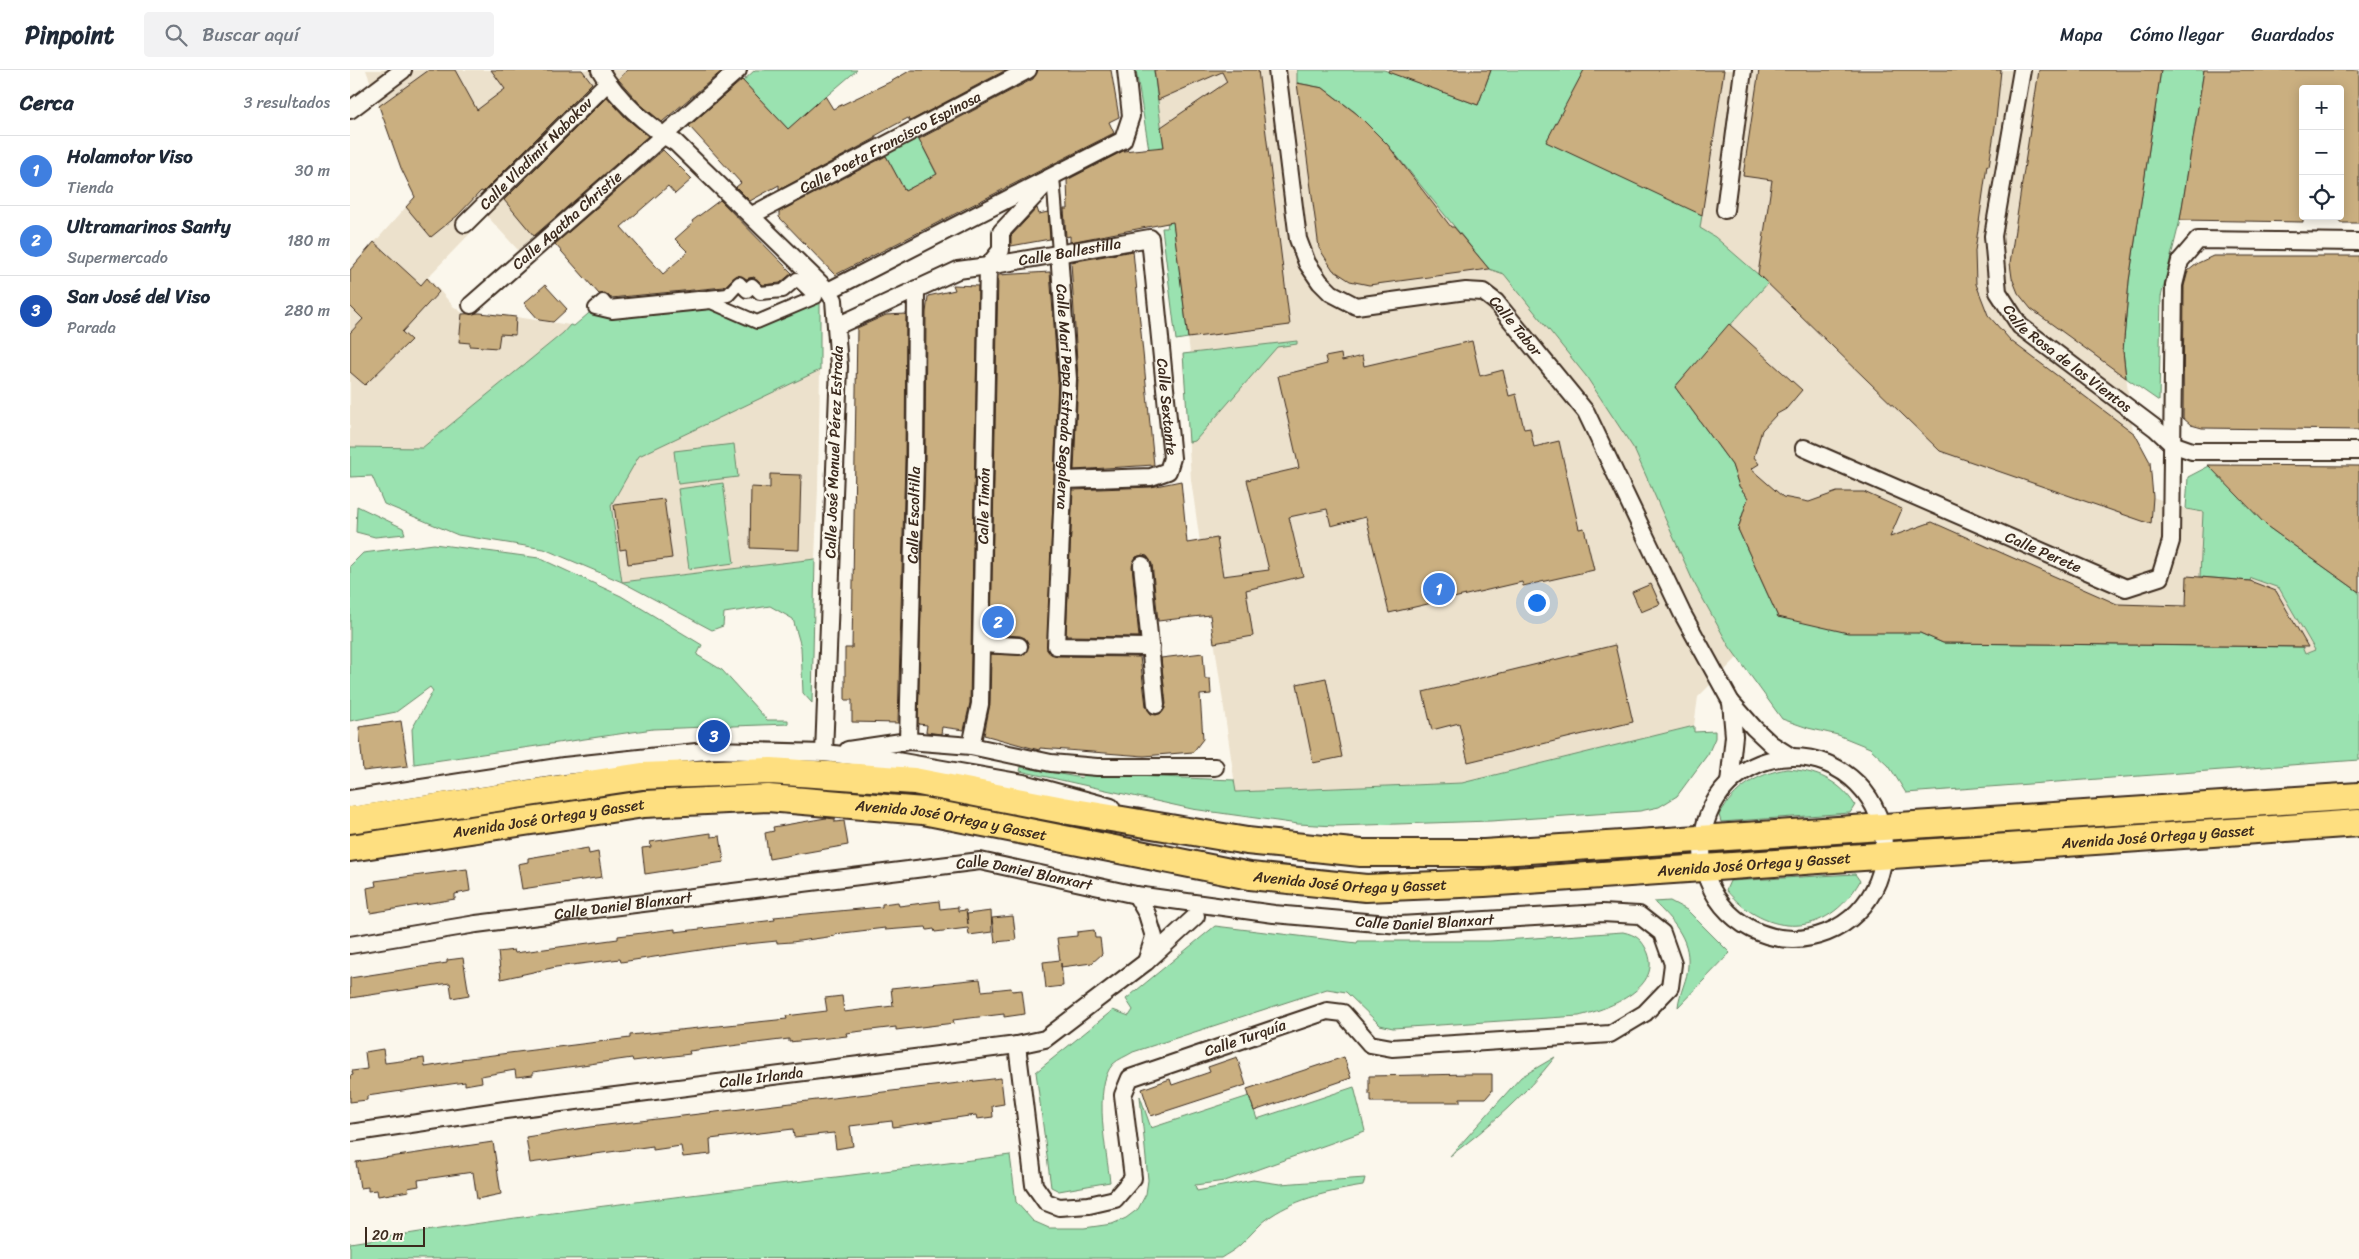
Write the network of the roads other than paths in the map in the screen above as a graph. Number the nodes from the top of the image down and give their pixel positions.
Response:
1 (403, 70) edge
2 (738, 70) edge
3 (1028, 70) edge
4 (1126, 70) edge
5 (1277, 70) edge
6 (1742, 70) edge
7 (2022, 70) edge
8 (604, 76) edge
9 (350, 110) edge
10 (664, 136) junction
11 (1053, 177) junction
12 (1725, 210) dead end
13 (752, 215) junction
14 (970, 219) junction
15 (465, 224) dead end
16 (1001, 232) junction
17 (1150, 238) joint
18 (2359, 242) edge
19 (1060, 252) junction
20 (988, 266) junction
21 (916, 289) junction
22 (822, 294) junction
23 (470, 305) dead end
24 (837, 326) junction
25 (2172, 444) junction
26 (1804, 448) dead end
27 (2359, 451) edge
28 (1065, 480) junction
29 (1142, 565) dead end
30 (982, 644) junction
31 (1019, 646) dead end
32 (1151, 647) junction
33 (1731, 702) junction
34 (1156, 705) dead end
35 (908, 741) junction
36 (971, 746) junction
37 (824, 754) junction
38 (1790, 756) junction
39 (1215, 767) dead end
40 (1728, 783) junction
41 (2359, 796) edge
42 (350, 799) edge
43 (350, 820) edge
44 (2359, 824) edge
45 (1883, 826) junction
46 (1201, 833) junction
47 (1701, 838) junction
48 (350, 848) edge
49 (1884, 856) junction
50 (1704, 869) junction
51 (1136, 895) junction
52 (1196, 916) dead end
53 (350, 946) edge
54 (1146, 962) junction
55 (1673, 964) joint
56 (1017, 1045) junction
57 (350, 1133) edge

1 - 9 street
2 - 10 street, Calle Agatha Christie
3 - 13 street, Calle Poeta Francisco Espinosa
4 - 11 street
5 - 33 street, Calle Tabor
6 - 12 street
7 - 25 street, Calle Rosa de los Vientos
8 - 10 street, Calle José Manuel Pérez Estrada
8 - 15 street, Calle Vladimir Nabokov
10 - 13 street, Calle José Manuel Pérez Estrada
10 - 23 street, Calle Agatha Christie
11 - 14 street
11 - 16 street
11 - 19 street, Calle Mari Pepa Estrada Segalerva
13 - 22 street, Calle José Manuel Pérez Estrada
14 - 16 street
14 - 22 street
16 - 20 street
17 - 19 street, Calle Ballestilla
17 - 28 street, Calle Sextante
18 - 25 street
19 - 20 street, Calle Ballestilla
19 - 28 street, Calle Mari Pepa Estrada Segalerva
20 - 21 street, Calle Ballestilla
20 - 30 street, Calle Timón
21 - 24 street, Calle Ballestilla
21 - 35 street, Calle Escoltilla
22 - 22 street
22 - 24 street, Calle José Manuel Pérez Estrada
24 - 37 street, Calle José Manuel Pérez Estrada
25 - 26 street, Calle Perete
25 - 27 street, Calle Rosa de los Vientos
28 - 32 street, Calle Mari Pepa Estrada Segalerva
29 - 32 street
30 - 31 street
30 - 36 street, Calle Timón
32 - 34 street
33 - 38 street, Calle Tabor
33 - 40 street, Calle Tabor
35 - 36 street
35 - 37 street
36 - 39 street
37 - 42 street, Avenida José Ortega y Gasset
37 - 46 street, Avenida José Ortega y Gasset
38 - 40 street
38 - 45 street
40 - 47 street
41 - 45 main road, Avenida José Ortega y Gasset
43 - 46 main road, Avenida José Ortega y Gasset
44 - 49 main road, Avenida José Ortega y Gasset
45 - 47 main road, Avenida José Ortega y Gasset
45 - 49 street
46 - 47 main road, Avenida José Ortega y Gasset
47 - 50 street
48 - 50 main road, Avenida José Ortega y Gasset
49 - 50 main road, Avenida José Ortega y Gasset
49 - 50 street
51 - 53 street, Calle Daniel Blanxart
51 - 54 street
51 - 55 street, Calle Daniel Blanxart
52 - 54 street, Calle Irlanda
54 - 56 street, Calle Irlanda
55 - 56 street, Calle Turquía
56 - 57 street, Calle Irlanda

